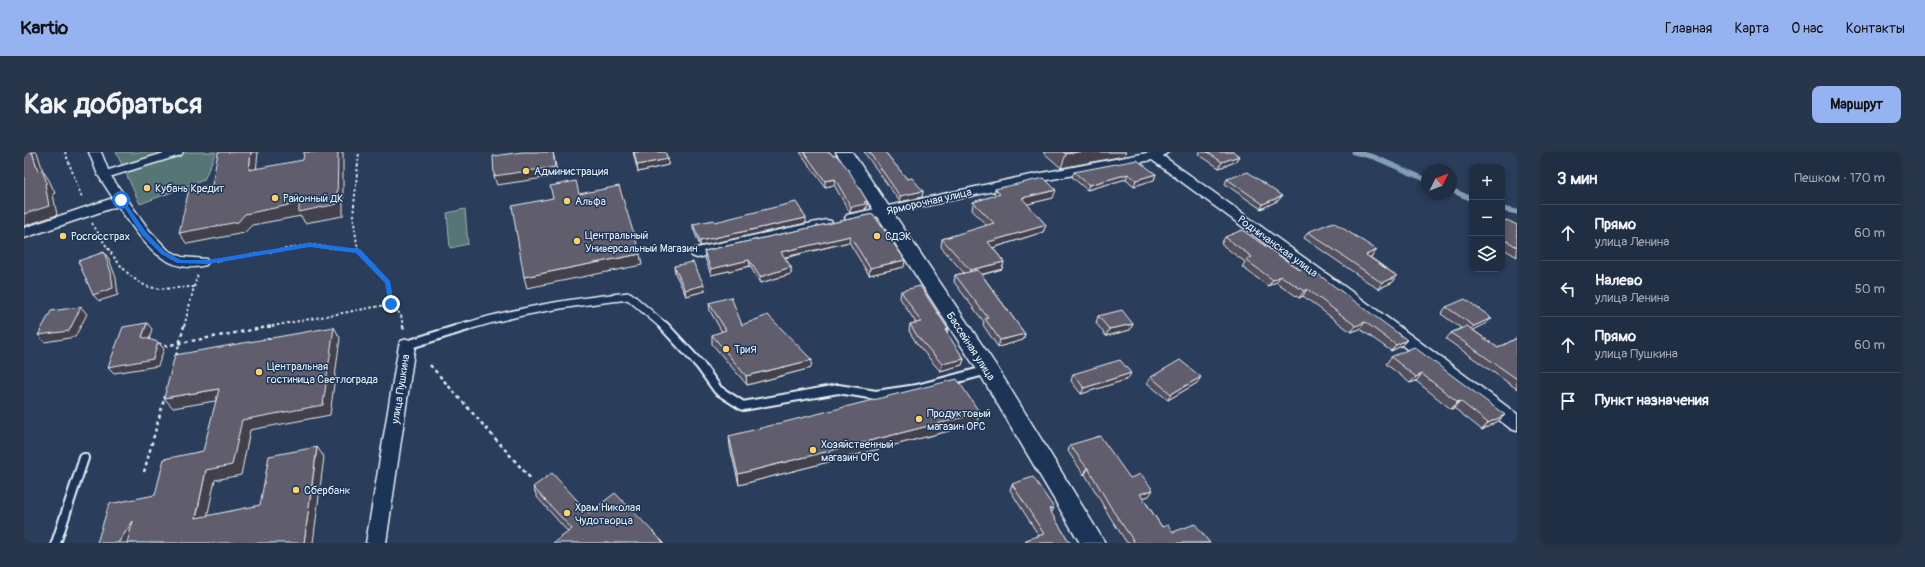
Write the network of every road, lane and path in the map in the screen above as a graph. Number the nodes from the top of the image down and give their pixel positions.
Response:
1 (65, 152) edge
2 (95, 152) edge
3 (179, 152) edge
4 (359, 152) edge
5 (844, 152) edge
6 (1158, 154) edge
7 (104, 175) junction
8 (121, 200) junction
9 (87, 211) junction
10 (884, 212) junction
11 (24, 233) edge
12 (358, 251) junction
13 (697, 253) dead end
14 (201, 262) joint
15 (391, 304) junction
16 (158, 343) edge
17 (180, 343) junction
18 (407, 345) junction
19 (176, 358) edge
20 (430, 365) dead end
21 (988, 370) junction
22 (167, 389) edge
23 (1517, 424) edge
24 (84, 458) dead end
25 (144, 472) dead end
26 (531, 479) dead end
27 (56, 543) edge
28 (376, 543) edge
29 (1093, 543) edge

1 - 9 path
2 - 7 street
3 - 7 lane
4 - 12 path
5 - 10 street, Бассейная улица
6 - 10 street, Ярморочная улица
6 - 23 street, Родничанская улица
7 - 8 street
8 - 9 street
8 - 14 street
9 - 11 street
9 - 17 path
10 - 13 street, Ярморочная улица
10 - 21 street, Бассейная улица
12 - 14 path
12 - 15 path, улица Пушкина
15 - 17 path
15 - 18 path, улица Пушкина
16 - 17 path
17 - 19 path
18 - 21 lane
18 - 28 street, улица Пушкина
20 - 26 path
21 - 29 street, Бассейная улица
22 - 25 path
24 - 27 lane

